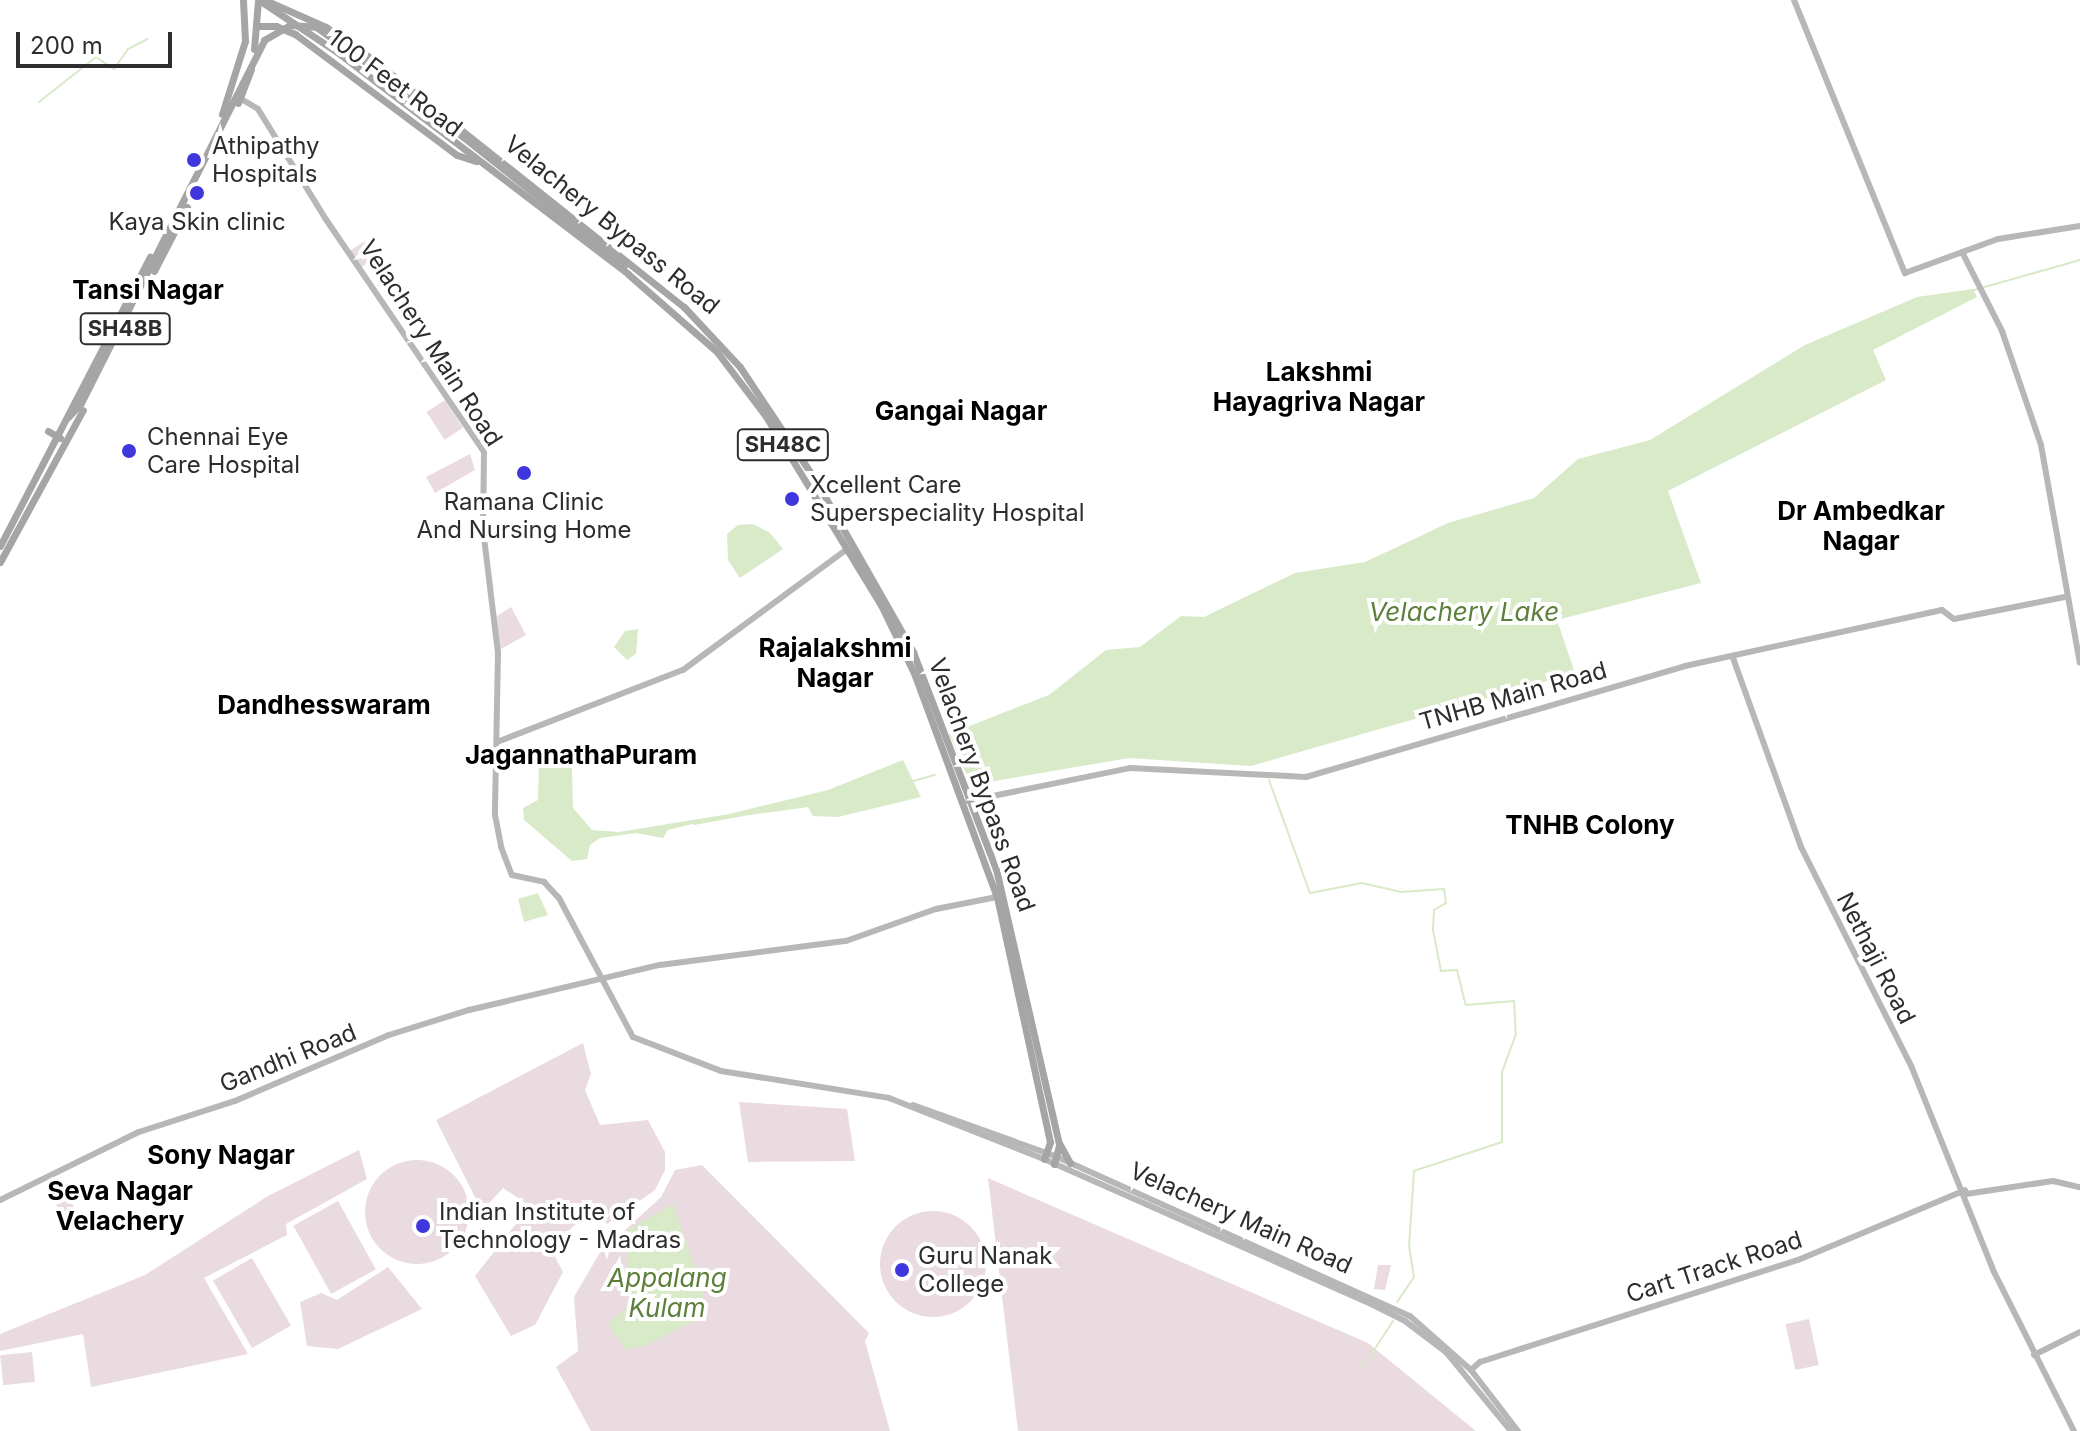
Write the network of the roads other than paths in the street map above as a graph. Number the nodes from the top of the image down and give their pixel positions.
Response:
1 (243, 0) edge
2 (258, 0) edge
3 (265, 0) edge
4 (1794, 0) edge
5 (258, 31) junction
6 (231, 94) junction
7 (240, 97) junction
8 (486, 147) joint
9 (476, 161) junction
10 (504, 181) joint
11 (2080, 226) edge
12 (1962, 252) junction
13 (636, 268) junction
14 (68, 417) junction
15 (48, 431) dead end
16 (57, 437) junction
17 (65, 442) junction
18 (816, 481) junction
19 (807, 486) junction
20 (0, 546) edge
21 (846, 550) junction
22 (0, 562) edge
23 (2065, 597) junction
24 (1733, 658) junction
25 (2080, 663) edge
26 (497, 742) junction
27 (971, 800) junction
28 (960, 803) junction
29 (997, 897) junction
30 (602, 982) junction
31 (1059, 1143) junction
32 (1050, 1158) junction
33 (1070, 1163) junction
34 (2080, 1187) edge
35 (1965, 1192) junction
36 (0, 1200) edge
37 (2080, 1332) edge
38 (2034, 1355) junction
39 (1471, 1370) junction
40 (1511, 1431) edge
41 (1518, 1431) edge
42 (2074, 1431) edge

1 - 6 main road
2 - 5 main road
2 - 9 main road
3 - 8 main road, 100 Feet Road / SH48C
4 - 12 street
5 - 7 main road
5 - 9 main road, 100 Feet Road
6 - 7 street, Velachery Main Road
6 - 14 main road, SH48B
7 - 17 main road, SH48B
7 - 26 street, Velachery Main Road
8 - 13 main road, Velachery Bypass Road / SH48C
9 - 10 main road, 100 Feet Road
10 - 19 main road, Velachery Bypass Road / SH48C
11 - 12 street
12 - 23 street
13 - 14 main road
13 - 18 main road, Velachery Bypass Road / SH48C
14 - 16 main road, SH48B
15 - 16 main road
16 - 17 main road
16 - 20 main road, SH48B
17 - 22 main road, SH48B
18 - 19 main road
18 - 27 main road, Velachery Bypass Road / SH48C
19 - 21 main road, Velachery Bypass Road / SH48C
21 - 26 street
21 - 28 main road, Velachery Bypass Road / SH48C
23 - 24 street, TNHB Main Road
23 - 25 street
24 - 27 street, TNHB Main Road
24 - 35 street, Nethaji Road
26 - 30 street, Velachery Main Road
27 - 28 street, TNHB Main Road
27 - 31 main road, Velachery Bypass Road / SH48C
28 - 29 main road, Velachery Bypass Road / SH48C
29 - 30 street, Gandhi Road
29 - 32 main road, Velachery Bypass Road / SH48C
30 - 32 street, Velachery Main Road
30 - 36 street, Gandhi Road
31 - 32 main road, Velachery Bypass Road / SH48C
31 - 33 main road
32 - 33 street, Velachery Main Road
32 - 40 street, Velachery Main Road
33 - 39 street, Velachery Main Road
34 - 35 street, Cart Track Road
35 - 38 street, Nethaji Road
35 - 39 street, Cart Track Road
37 - 38 street
38 - 42 street, Nethaji Road
39 - 41 street, Velachery Main Road

